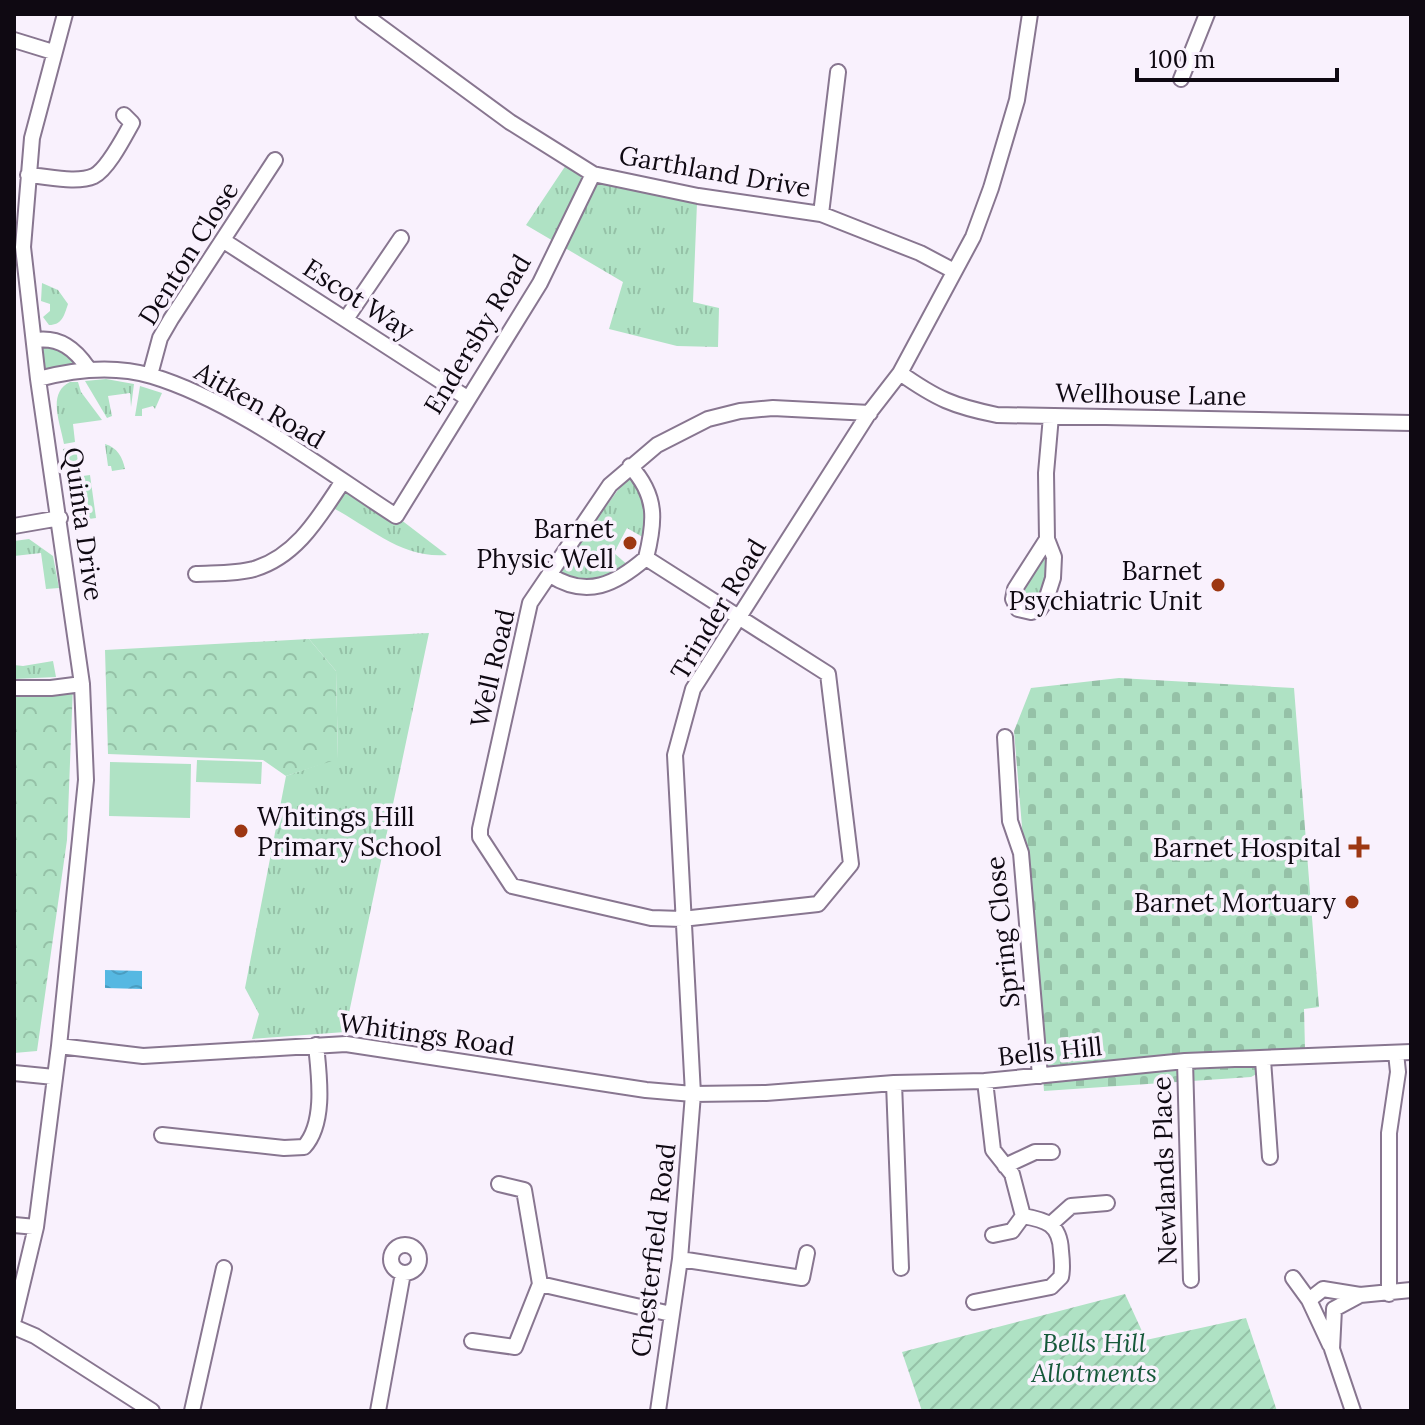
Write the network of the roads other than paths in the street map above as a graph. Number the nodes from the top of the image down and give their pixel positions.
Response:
1 (65, 14) edge
2 (363, 14) edge
3 (1030, 14) edge
4 (1207, 14) edge
5 (14, 40) edge
6 (53, 52) junction
7 (838, 72) dead end
8 (1181, 79) dead end
9 (124, 115) dead end
10 (275, 160) dead end
11 (593, 174) junction
12 (28, 175) junction
13 (821, 214) junction
14 (401, 238) dead end
15 (224, 241) junction
16 (954, 271) junction
17 (346, 319) junction
18 (36, 340) junction
19 (88, 368) junction
20 (900, 373) junction
21 (150, 375) junction
22 (38, 379) junction
23 (467, 398) junction
24 (870, 413) junction
25 (1051, 416) junction
26 (1411, 423) edge
27 (630, 466) junction
28 (343, 481) junction
29 (396, 516) joint
30 (60, 518) junction
31 (14, 526) edge
32 (1047, 539) junction
33 (646, 558) junction
34 (196, 574) dead end
35 (550, 575) junction
36 (739, 618) junction
37 (82, 684) junction
38 (14, 688) edge
39 (1005, 737) dead end
40 (682, 919) junction
41 (316, 1045) junction
42 (59, 1046) junction
43 (1404, 1053) edge
44 (1263, 1060) junction
45 (1185, 1061) junction
46 (14, 1073) edge
47 (1040, 1076) junction
48 (54, 1077) junction
49 (985, 1081) junction
50 (894, 1083) junction
51 (693, 1094) junction
52 (162, 1135) dead end
53 (1052, 1152) dead end
54 (1270, 1157) dead end
55 (1005, 1166) junction
56 (499, 1184) dead end
57 (1107, 1203) dead end
58 (1023, 1216) junction
59 (1052, 1223) junction
60 (14, 1225) edge
61 (36, 1227) junction
62 (993, 1235) dead end
63 (807, 1253) dead end
64 (680, 1259) junction
65 (224, 1268) dead end
66 (901, 1268) dead end
67 (403, 1273) dead end
68 (1293, 1278) dead end
69 (1191, 1280) dead end
70 (540, 1284) junction
71 (1411, 1290) edge
72 (1389, 1294) junction
73 (1360, 1295) junction
74 (1309, 1300) junction
75 (974, 1302) dead end
76 (15, 1311) edge
77 (671, 1314) junction
78 (14, 1327) edge
79 (472, 1341) dead end
80 (1332, 1349) junction
81 (152, 1411) edge
82 (192, 1411) edge
83 (378, 1411) edge
84 (658, 1411) edge
85 (1353, 1411) edge

1 - 6 street, Quinta Drive
2 - 11 street, Garthland Drive
3 - 16 street, Trinder Road
4 - 8 street
5 - 6 street
6 - 12 street, Quinta Drive
7 - 13 street
9 - 12 street
10 - 15 street, Denton Close
11 - 13 street, Garthland Drive
11 - 23 street, Endersby Road
12 - 18 street, Quinta Drive
13 - 16 street, Garthland Drive
14 - 17 street
15 - 17 street, Escot Way
15 - 21 street, Denton Close
16 - 20 street, Trinder Road
17 - 23 street, Escot Way
18 - 19 street
18 - 22 street, Quinta Drive
19 - 21 street, Aitken Road
19 - 22 street, Aitken Road
20 - 24 street, Trinder Road
20 - 25 street, Wellhouse Lane
21 - 28 street, Aitken Road
22 - 30 street, Quinta Drive
23 - 29 street, Endersby Road
24 - 27 street, Well Road
24 - 36 street, Trinder Road
25 - 26 street, Wellhouse Lane
25 - 32 street
27 - 33 street
27 - 35 street, Well Road
28 - 29 street, Aitken Road
28 - 34 street
30 - 31 street
30 - 37 street, Quinta Drive
32 - 32 street
33 - 35 street
33 - 36 street
35 - 40 street, Well Road
36 - 40 street, Trinder Road
36 - 40 street, Well Road
37 - 38 street
37 - 42 street, Quinta Drive
39 - 47 street, Spring Close
40 - 51 street, Trinder Road
41 - 42 street, Whitings Road
41 - 51 street, Whitings Road
41 - 52 street
42 - 48 street, Quinta Drive
43 - 44 street, Bells Hill
43 - 72 street
44 - 45 street, Bells Hill
44 - 54 street
45 - 47 street, Bells Hill
45 - 69 street, Newlands Place
46 - 48 street
47 - 49 street, Bells Hill
48 - 61 street, Quinta Drive
49 - 50 street, Bells Hill
49 - 55 street
50 - 51 street, Bells Hill
50 - 66 street
51 - 64 street, Chesterfield Road
53 - 55 street
55 - 58 street
56 - 70 street
57 - 59 street
58 - 59 street
58 - 62 street
59 - 75 street
60 - 61 street
61 - 76 street, Quinta Drive
63 - 64 street
64 - 77 street, Chesterfield Road
65 - 82 street
67 - 83 street
68 - 74 street
70 - 77 street
70 - 79 street
71 - 72 street
72 - 73 street
73 - 74 street
73 - 80 street
74 - 80 street
77 - 84 street, Chesterfield Road
78 - 81 street
80 - 85 street

